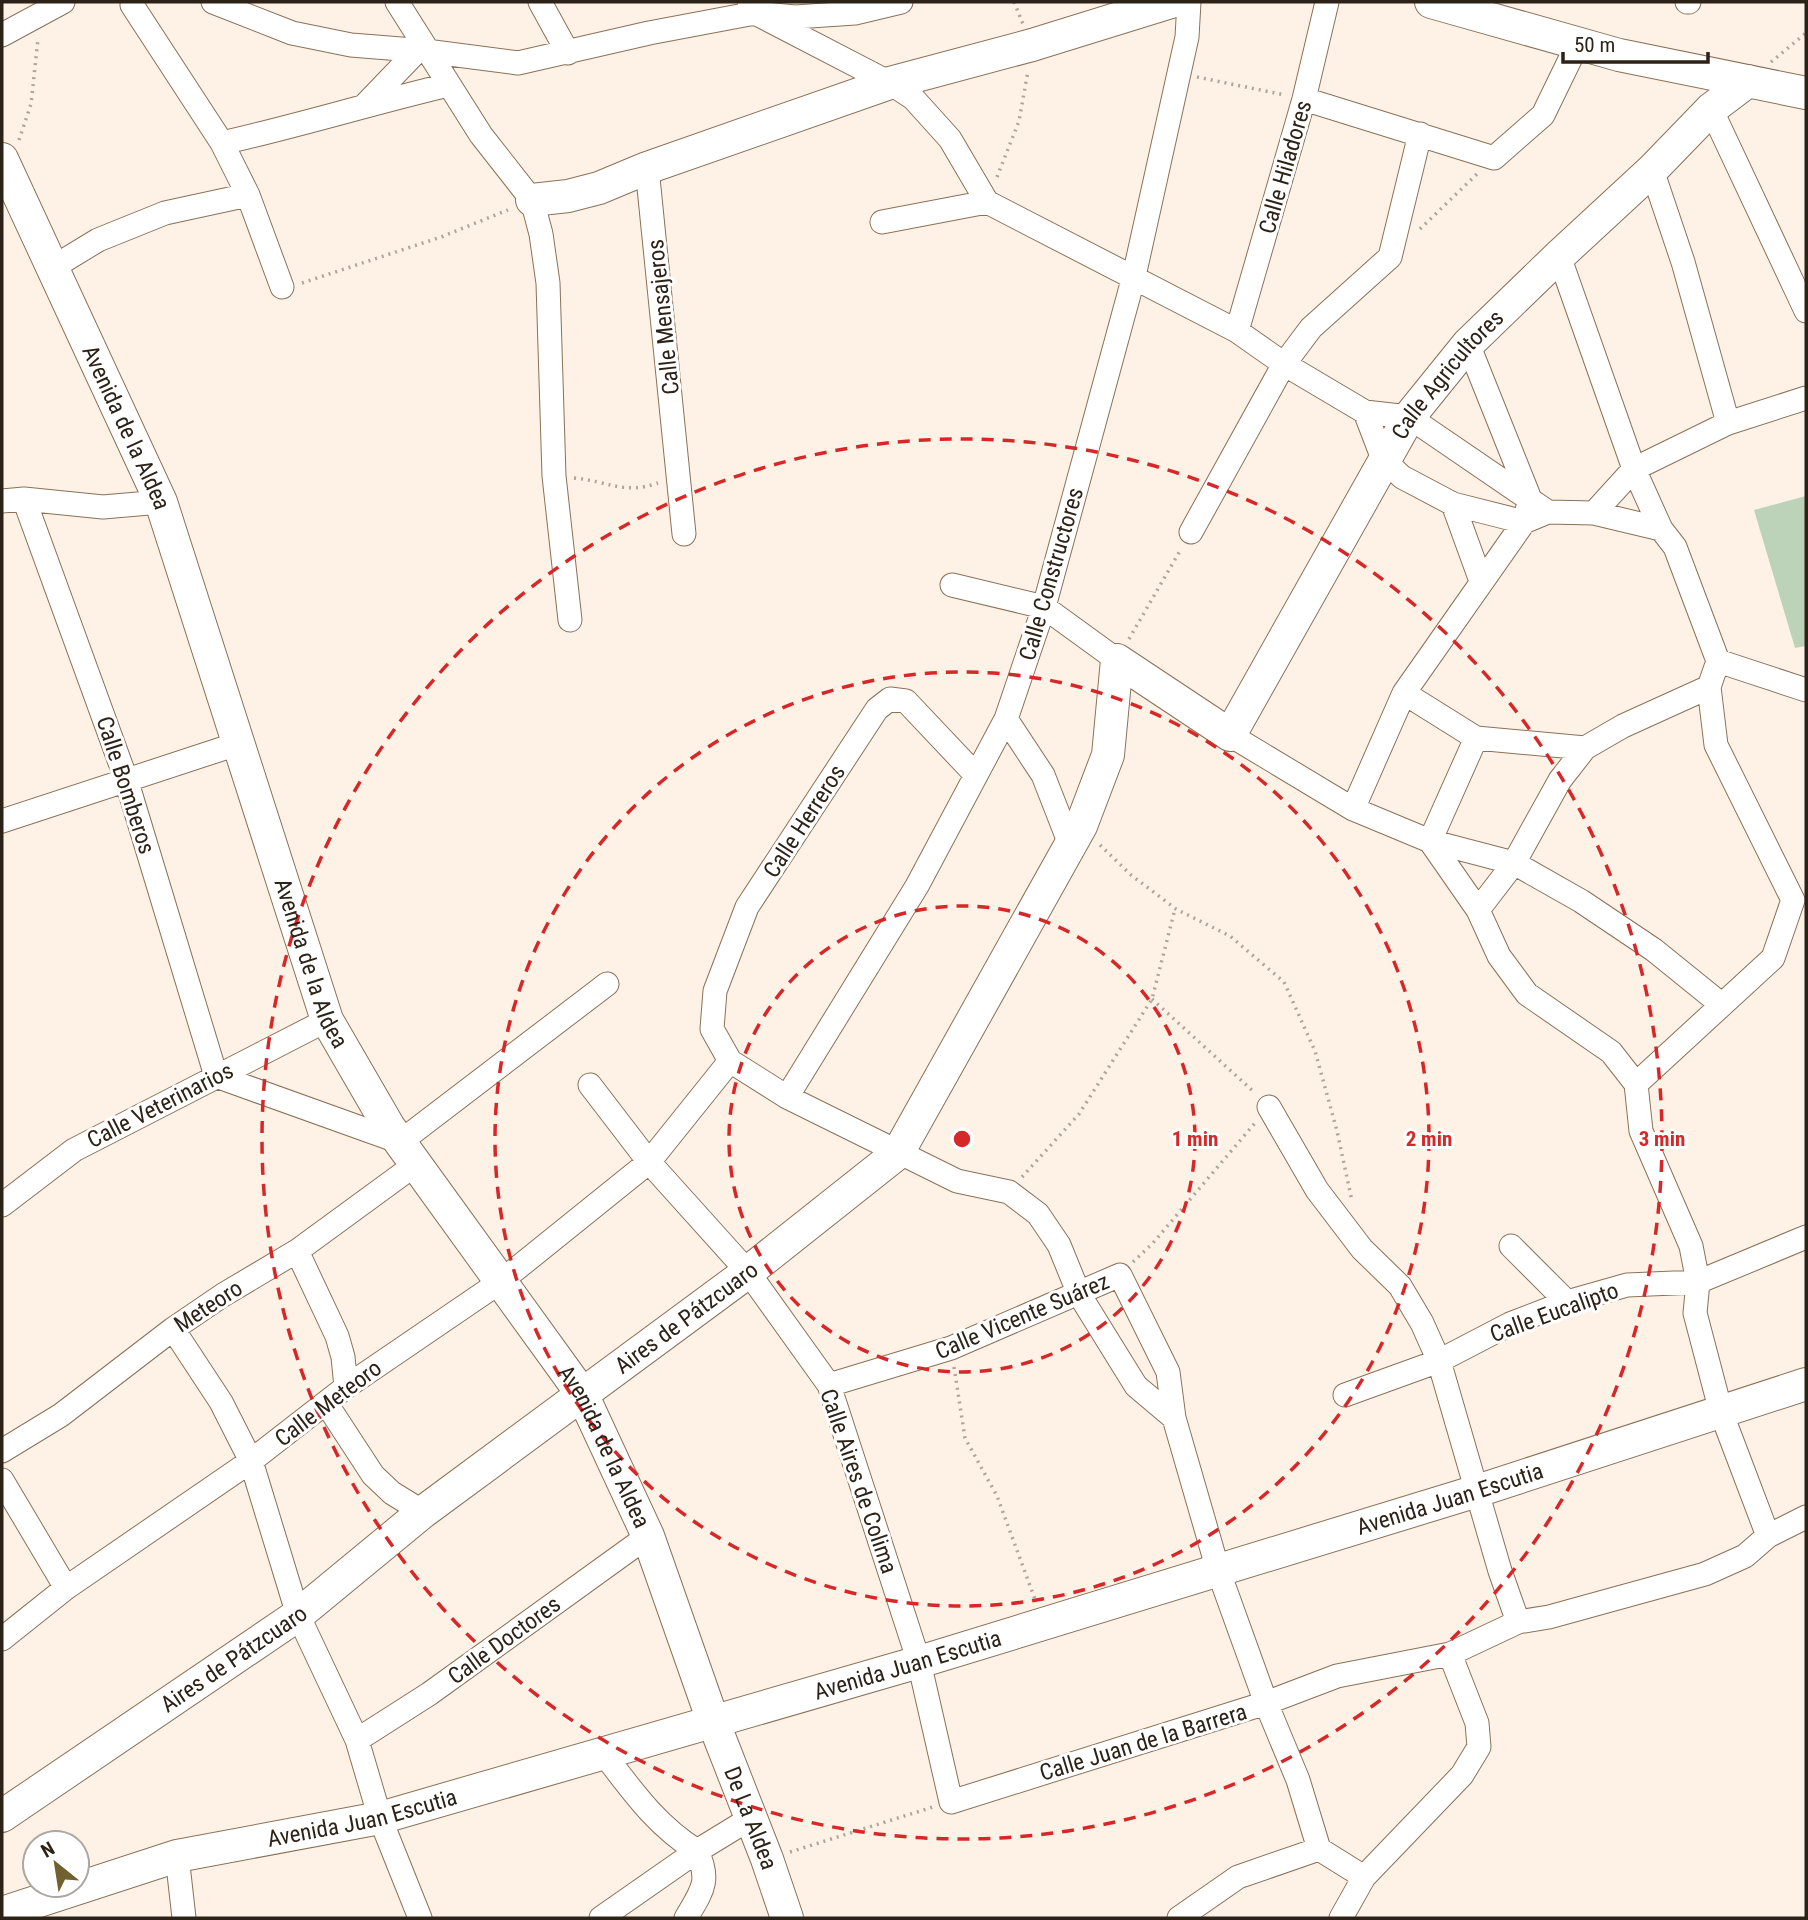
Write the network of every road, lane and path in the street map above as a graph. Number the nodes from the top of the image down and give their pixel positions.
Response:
1 (63, 2) edge
2 (213, 2) edge
3 (397, 2) edge
4 (540, 2) edge
5 (901, 2) edge
6 (1171, 2) edge
7 (1189, 2) edge
8 (1431, 2) edge
9 (136, 3) edge
10 (1332, 5) edge
11 (752, 7) edge
12 (41, 14) junction
13 (1806, 33) edge
14 (2, 35) edge
15 (1578, 43) junction
16 (1032, 45) junction
17 (422, 51) junction
18 (568, 53) junction
19 (1177, 73) junction
20 (1748, 81) junction
21 (890, 83) junction
22 (449, 85) junction
23 (1806, 93) edge
24 (1304, 99) junction
25 (365, 105) junction
26 (1711, 109) junction
27 (1420, 134) junction
28 (222, 143) junction
29 (1494, 158) junction
30 (5, 166) edge
31 (647, 168) junction
32 (1652, 170) junction
33 (248, 195) junction
34 (532, 200) junction
35 (987, 202) junction
36 (882, 222) dead end
37 (1418, 230) dead end
38 (1559, 256) junction
39 (52, 268) junction
40 (1134, 276) junction
41 (282, 287) joint
42 (1806, 311) edge
43 (1237, 331) junction
44 (1468, 344) junction
45 (1284, 364) junction
46 (1806, 398) edge
47 (1365, 412) junction
48 (1409, 417) junction
49 (1728, 423) junction
50 (1383, 459) junction
51 (678, 466) junction
52 (1634, 469) junction
53 (554, 476) junction
54 (13, 500) edge
55 (161, 502) junction
56 (1453, 504) junction
57 (1539, 506) junction
58 (1594, 513) junction
59 (1524, 522) junction
60 (1661, 529) junction
61 (1191, 532) joint
62 (684, 534) dead end
63 (1481, 581) junction
64 (952, 585) dead end
65 (1044, 607) junction
66 (570, 620) dead end
67 (1117, 660) junction
68 (1718, 661) junction
69 (1709, 687) junction
70 (1806, 690) edge
71 (1404, 693) junction
72 (1006, 719) junction
73 (1230, 735) junction
74 (1476, 738) junction
75 (237, 744) junction
76 (1584, 748) junction
77 (975, 774) junction
78 (126, 779) junction
79 (1353, 809) junction
80 (2, 821) edge
81 (1076, 835) junction
82 (1430, 841) junction
83 (1514, 863) junction
84 (1175, 909) junction
85 (1478, 910) junction
86 (607, 984) dead end
87 (1152, 999) junction
88 (1722, 1006) junction
89 (327, 1020) junction
90 (730, 1061) junction
91 (216, 1076) junction
92 (1636, 1084) junction
93 (590, 1085) dead end
94 (787, 1097) junction
95 (1269, 1107) junction
96 (408, 1153) junction
97 (898, 1153) junction
98 (649, 1162) junction
99 (1009, 1192) junction
100 (4, 1200) edge
101 (1354, 1210) dead end
102 (1806, 1237) edge
103 (1511, 1246) dead end
104 (297, 1251) junction
105 (748, 1272) junction
106 (1120, 1275) junction
107 (500, 1282) junction
108 (1698, 1282) junction
109 (1080, 1293) junction
110 (1567, 1302) junction
111 (173, 1329) junction
112 (951, 1348) junction
113 (1439, 1361) junction
114 (1806, 1384) edge
115 (829, 1385) junction
116 (346, 1387) junction
117 (582, 1394) junction
118 (1345, 1395) dead end
119 (326, 1403) junction
120 (1721, 1412) junction
121 (1174, 1418) junction
122 (2, 1451) edge
123 (251, 1461) junction
124 (2, 1480) edge
125 (1477, 1491) junction
126 (423, 1512) junction
127 (1806, 1517) edge
128 (648, 1536) junction
129 (1768, 1536) junction
130 (1218, 1570) junction
131 (66, 1588) junction
132 (298, 1615) junction
133 (1518, 1622) junction
134 (1044, 1624) junction
135 (2, 1639) edge
136 (1450, 1654) junction
137 (919, 1662) junction
138 (1266, 1703) junction
139 (713, 1721) junction
140 (357, 1740) junction
141 (604, 1754) junction
142 (951, 1802) junction
143 (2, 1816) edge
144 (380, 1818) junction
145 (751, 1818) junction
146 (1320, 1849) junction
147 (696, 1851) junction
148 (177, 1856) junction
149 (767, 1859) junction
150 (1364, 1877) junction
151 (2, 1913) edge
152 (184, 1918) edge
153 (420, 1918) edge
154 (601, 1918) edge
155 (686, 1918) edge
156 (787, 1918) edge
157 (1179, 1918) edge
158 (1341, 1918) edge

1 - 12 street
2 - 17 street
3 - 17 street
4 - 18 street
5 - 11 street
6 - 16 street
7 - 19 street, Calle Constructores
8 - 15 street
9 - 28 street
10 - 24 street, Calle Hiladores
11 - 18 street
11 - 21 street
12 - 14 street
12 - 30 path
13 - 20 path
15 - 20 street
15 - 29 street
16 - 21 street
16 - 35 path
17 - 18 street
17 - 22 street
17 - 25 street
19 - 24 path
19 - 40 street, Calle Constructores
20 - 23 street
20 - 26 street, Calle Agricultores
21 - 31 street
21 - 35 street
22 - 25 street
22 - 34 street
24 - 27 street
24 - 43 street, Calle Hiladores
25 - 28 street
26 - 32 street, Calle Agricultores
26 - 42 street
27 - 29 street
27 - 45 street
28 - 33 street
29 - 37 path
30 - 39 street, Avenida de la Aldea
31 - 34 street
31 - 51 street, Calle Mensajeros
32 - 38 street, Calle Agricultores
32 - 49 street
33 - 39 street
33 - 41 street
34 - 41 path
34 - 53 street
35 - 36 street
35 - 40 street
38 - 44 street, Calle Agricultores
38 - 52 street
39 - 55 street, Avenida de la Aldea
40 - 43 street
40 - 65 street, Calle Constructores
43 - 45 street
44 - 48 street, Calle Agricultores
44 - 57 street
45 - 47 street
45 - 61 street
46 - 49 street
47 - 48 street
47 - 50 street
48 - 50 street, Calle Agricultores
48 - 57 street
49 - 52 street
50 - 56 street
50 - 73 street, Calle Agricultores
51 - 53 path
51 - 62 street, Calle Mensajeros
52 - 58 street
52 - 60 street
53 - 66 street
54 - 55 street
54 - 78 street, Calle Bomberos
55 - 75 street, Avenida de la Aldea
56 - 59 street
56 - 63 street
57 - 58 street
57 - 59 street
58 - 60 street
59 - 63 street
60 - 68 street
61 - 67 path
63 - 71 street
64 - 65 street
65 - 67 street
65 - 72 street, Calle Constructores
67 - 73 street
67 - 81 street, Aires de Pátzcuaro
68 - 69 street
68 - 70 street
69 - 76 street
69 - 88 street
71 - 74 street
71 - 79 street
72 - 77 street, Calle Constructores
72 - 81 street
73 - 79 street
74 - 76 street
74 - 82 street
75 - 78 street
75 - 89 street, Avenida de la Aldea
76 - 83 street
77 - 90 street, Calle Herreros
77 - 94 street, Calle Constructores
78 - 80 street
78 - 91 street, Calle Bomberos
79 - 82 street
81 - 84 path
81 - 97 street, Aires de Pátzcuaro
82 - 83 street
82 - 85 street
83 - 85 street
83 - 88 street
84 - 87 path
84 - 101 path
85 - 92 street
86 - 96 street, Meteoro
87 - 95 path
87 - 99 path
88 - 92 street
89 - 91 street, Calle Veterinarios
89 - 96 street, Avenida de la Aldea
90 - 94 street
90 - 98 street, Calle Meteoro
91 - 96 street
91 - 100 street, Calle Veterinarios
92 - 108 street
93 - 98 street, Calle Aires de Colima
94 - 97 street
95 - 106 path, Calle Vicente Suárez
95 - 113 street
96 - 104 street, Meteoro
96 - 107 street, Avenida de la Aldea
97 - 99 street
97 - 105 street, Aires de Pátzcuaro
98 - 105 street, Calle Aires de Colima
98 - 107 street, Calle Meteoro
99 - 109 street
102 - 108 street, Calle Eucalipto
103 - 110 street
104 - 111 street, Meteoro
104 - 116 street
105 - 115 street, Calle Aires de Colima
105 - 117 street, Aires de Pátzcuaro
106 - 109 street, Calle Vicente Suárez
106 - 121 street
107 - 116 street, Calle Meteoro
107 - 117 street, Avenida de la Aldea
108 - 110 street, Calle Eucalipto
108 - 120 street
109 - 112 street, Calle Vicente Suárez
109 - 121 street
110 - 113 street, Calle Eucalipto
111 - 122 street, Meteoro
111 - 123 street
112 - 115 street, Calle Vicente Suárez
112 - 134 path
113 - 118 street, Calle Eucalipto
113 - 125 street
114 - 120 street, Avenida Juan Escutia
115 - 137 street, Calle Aires de Colima
116 - 119 street, Calle Meteoro
117 - 126 street, Aires de Pátzcuaro
117 - 128 street, Avenida de la Aldea
119 - 123 street, Calle Meteoro
119 - 126 street
120 - 125 street, Avenida Juan Escutia
120 - 129 street
121 - 130 street
123 - 131 street, Calle Meteoro
123 - 132 street
124 - 131 street
125 - 130 street, Avenida Juan Escutia
125 - 133 street
126 - 132 street, Aires de Pátzcuaro
127 - 129 street, Calle Juan de la Barrera
128 - 139 street, Avenida de la Aldea
128 - 140 street, Calle Doctores
129 - 133 street, Calle Juan de la Barrera
130 - 134 street, Avenida Juan Escutia
130 - 138 street
131 - 135 street, Calle Meteoro
132 - 140 street
132 - 143 street, Aires de Pátzcuaro
133 - 136 street, Calle Juan de la Barrera
134 - 137 street, Avenida Juan Escutia
136 - 138 street, Calle Juan de la Barrera
136 - 150 street
137 - 139 street, Avenida Juan Escutia
137 - 142 street, Calle Aires de Colima
138 - 142 street, Calle Juan de la Barrera
138 - 146 street
139 - 141 street, Avenida Juan Escutia
139 - 145 street, De La Aldea
140 - 144 street
141 - 144 street, Avenida Juan Escutia
141 - 147 street
142 - 149 path
144 - 148 street, Avenida Juan Escutia
144 - 153 street
145 - 147 street
145 - 149 street, De La Aldea
146 - 150 street
146 - 157 street
147 - 154 street
147 - 155 street
148 - 151 street, Avenida Juan Escutia
148 - 152 street
149 - 156 street, De La Aldea
150 - 158 street

